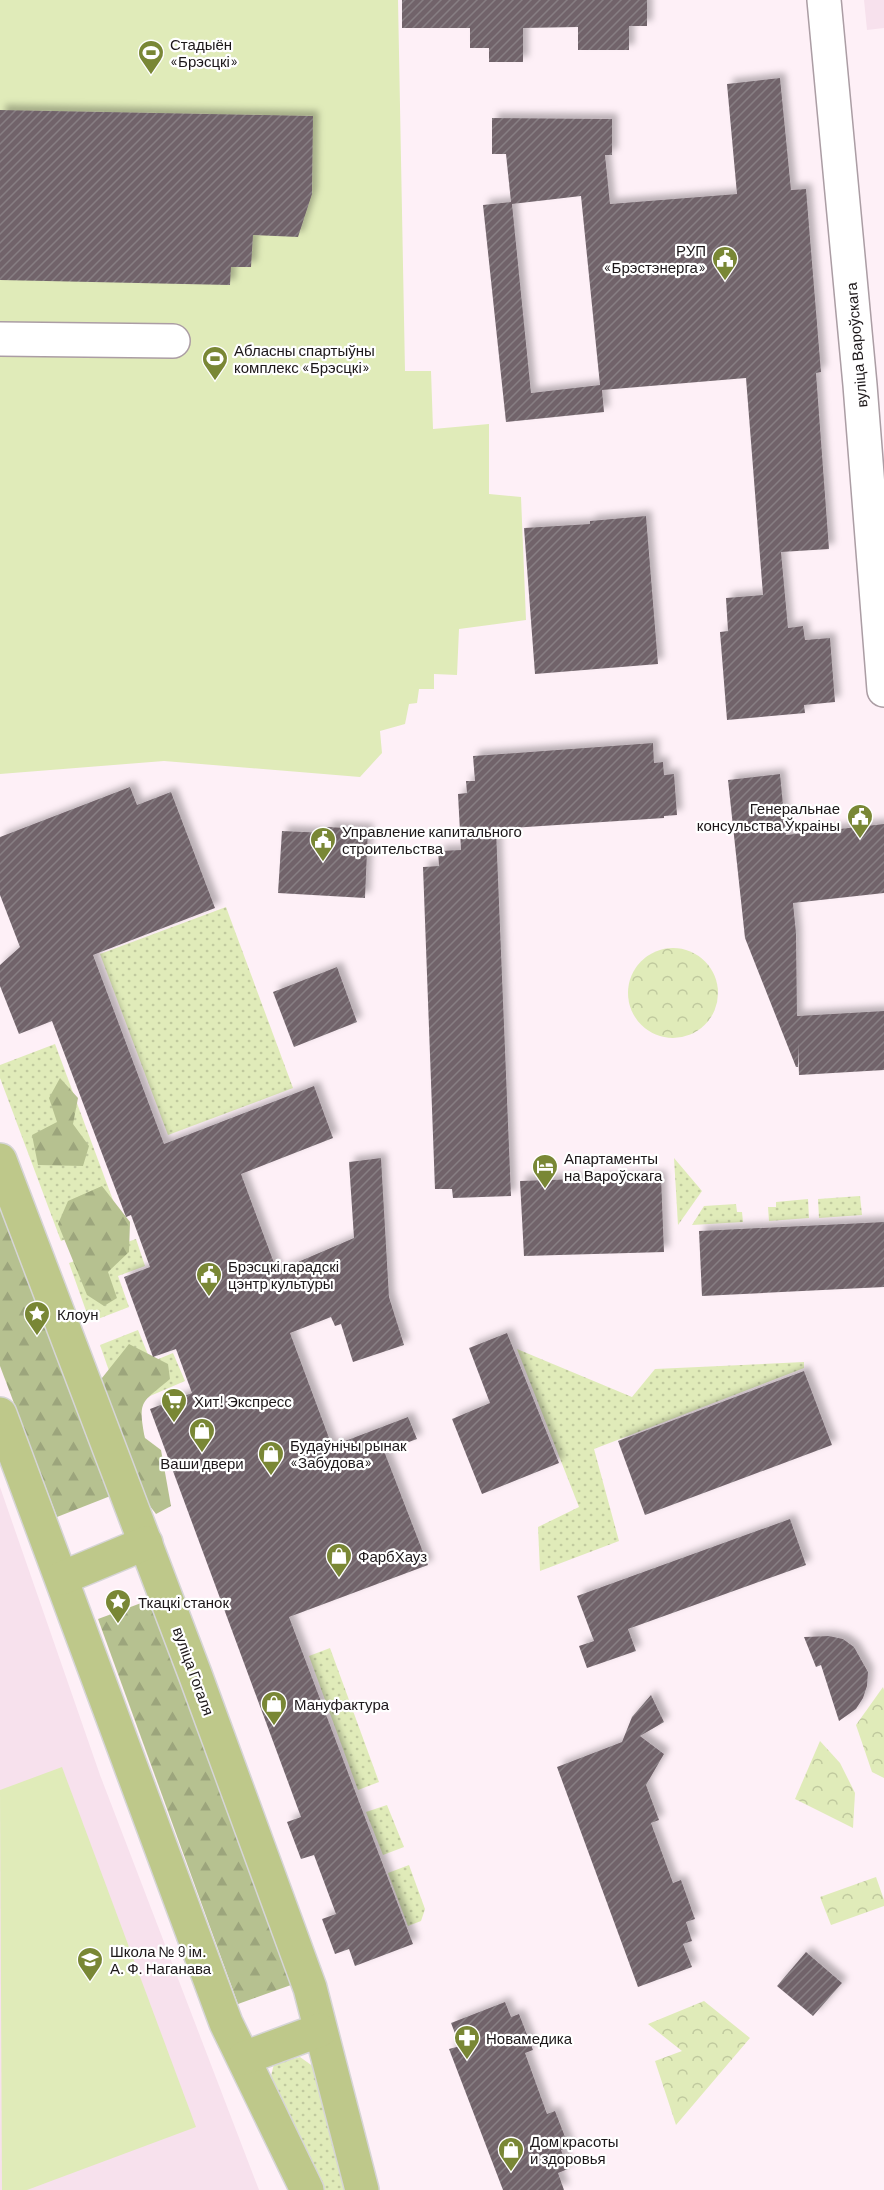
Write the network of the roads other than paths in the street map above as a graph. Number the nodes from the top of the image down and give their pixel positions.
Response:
1 (824, 0) edge
2 (0, 339) edge
3 (173, 341) dead end
4 (884, 690) edge
5 (0, 1160) edge
6 (0, 1414) edge
7 (146, 1543) junction
8 (62, 1578) junction
9 (320, 2030) junction
10 (244, 2058) junction
11 (307, 2190) edge
12 (362, 2190) edge

1 - 4 street, вуліца Вароўскага
2 - 3 street
5 - 7 main road, вуліца Гогаля
6 - 8 main road
7 - 8 main road
7 - 9 main road, вуліца Гогаля
8 - 10 main road
9 - 10 main road
9 - 12 main road, вуліца Гогаля
10 - 11 main road

